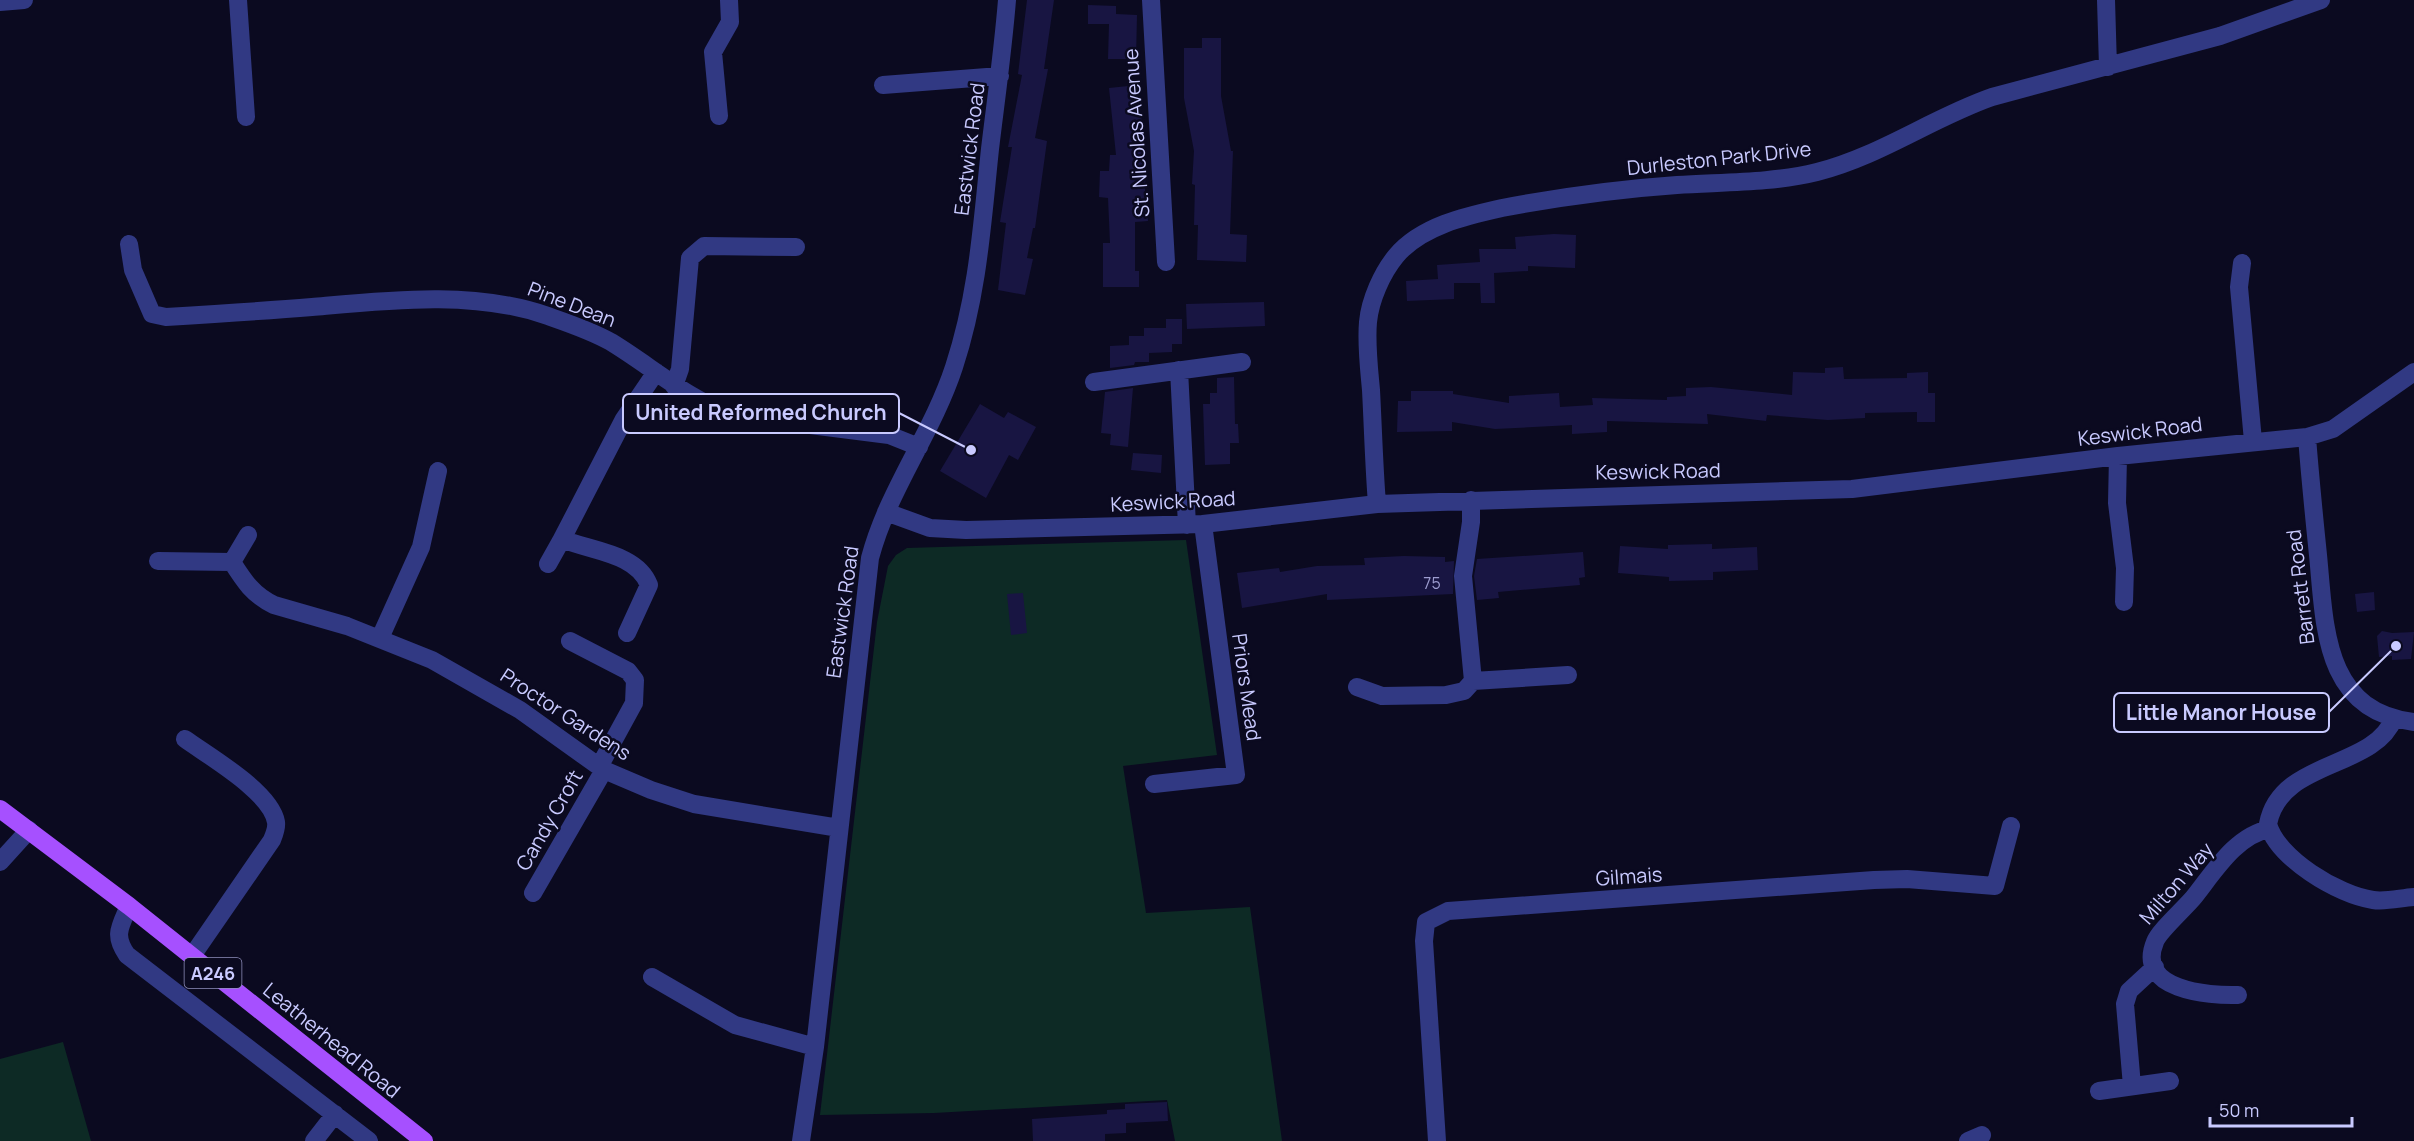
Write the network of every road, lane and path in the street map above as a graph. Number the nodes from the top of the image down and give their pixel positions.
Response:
1 (24, 0) edge
2 (238, 0) edge
3 (729, 0) edge
4 (1007, 0) edge
5 (1151, 0) edge
6 (2106, 0) edge
7 (2322, 0) edge
8 (0, 2) edge
9 (2108, 67) junction
10 (1000, 76) junction
11 (883, 85) dead end
12 (246, 117) dead end
13 (719, 117) dead end
14 (129, 244) dead end
15 (796, 247) dead end
16 (1166, 262) dead end
17 (2242, 263) dead end
18 (1242, 362) dead end
19 (1179, 370) junction
20 (656, 372) junction
21 (2414, 372) edge
22 (1094, 382) dead end
23 (674, 386) junction
24 (2307, 437) junction
25 (2253, 441) junction
26 (920, 447) junction
27 (2118, 456) junction
28 (438, 471) dead end
29 (1471, 500) junction
30 (1377, 504) junction
31 (886, 512) junction
32 (1195, 525) junction
33 (248, 535) dead end
34 (562, 539) junction
35 (158, 561) dead end
36 (232, 562) junction
37 (548, 564) dead end
38 (2124, 602) dead end
39 (627, 633) dead end
40 (380, 638) junction
41 (570, 640) dead end
42 (1568, 675) dead end
43 (1473, 681) junction
44 (1357, 687) dead end
45 (2394, 718) junction
46 (2414, 722) edge
47 (185, 740) dead end
48 (602, 769) junction
49 (1154, 784) dead end
50 (0, 809) edge
51 (2011, 826) dead end
52 (839, 828) junction
53 (2270, 829) junction
54 (29, 830) junction
55 (0, 862) edge
56 (533, 893) dead end
57 (2414, 897) edge
58 (129, 906) junction
59 (192, 956) junction
60 (2155, 967) junction
61 (652, 977) dead end
62 (2238, 995) dead end
63 (815, 1047) junction
64 (2170, 1081) dead end
65 (2132, 1086) junction
66 (2099, 1090) dead end
67 (335, 1114) junction
68 (314, 1141) edge
69 (369, 1141) edge
70 (424, 1141) edge
71 (801, 1141) edge
72 (1437, 1141) edge

1 - 8 street
2 - 12 street
3 - 13 street
4 - 10 street, Eastwick Road
5 - 16 street, St. Nicolas Avenue
6 - 9 street
7 - 9 street, Durleston Park Drive
9 - 30 street, Durleston Park Drive
10 - 11 street
10 - 26 street, Eastwick Road
14 - 20 street, Pine Dean
15 - 23 street
17 - 25 street
18 - 19 street
19 - 22 street
19 - 32 street
20 - 23 street, Pine Dean
20 - 34 street
21 - 24 street, Keswick Road
23 - 26 street, Pine Dean
24 - 25 street, Keswick Road
24 - 45 street, Barrett Road
25 - 27 street, Keswick Road
26 - 31 street, Eastwick Road
27 - 29 street, Keswick Road
27 - 38 street
28 - 40 street
29 - 30 street, Keswick Road
29 - 43 street
30 - 32 street, Keswick Road
31 - 32 street, Keswick Road
31 - 52 street, Eastwick Road
32 - 49 street, Priors Mead
33 - 36 street
34 - 37 street
34 - 39 street
35 - 36 street
36 - 40 street, Proctor Gardens
40 - 48 street, Proctor Gardens
41 - 48 street, Candy Croft
42 - 43 street
43 - 44 street
45 - 46 street, Barrett Road
45 - 53 street
47 - 59 street
48 - 52 street, Proctor Gardens
48 - 56 street, Candy Croft
50 - 54 main road, Leatherhead Road / A246
51 - 72 street, Gilmais
52 - 63 street, Eastwick Road
53 - 57 street
53 - 60 street, Milton Way
54 - 55 street
54 - 58 main road, Leatherhead Road / A246
58 - 59 main road, Leatherhead Road / A246
58 - 67 street
59 - 70 main road, Leatherhead Road / A246
60 - 62 street
60 - 65 street
61 - 63 street
63 - 71 street, Eastwick Road
64 - 65 street
65 - 66 street
67 - 68 street
67 - 69 street

